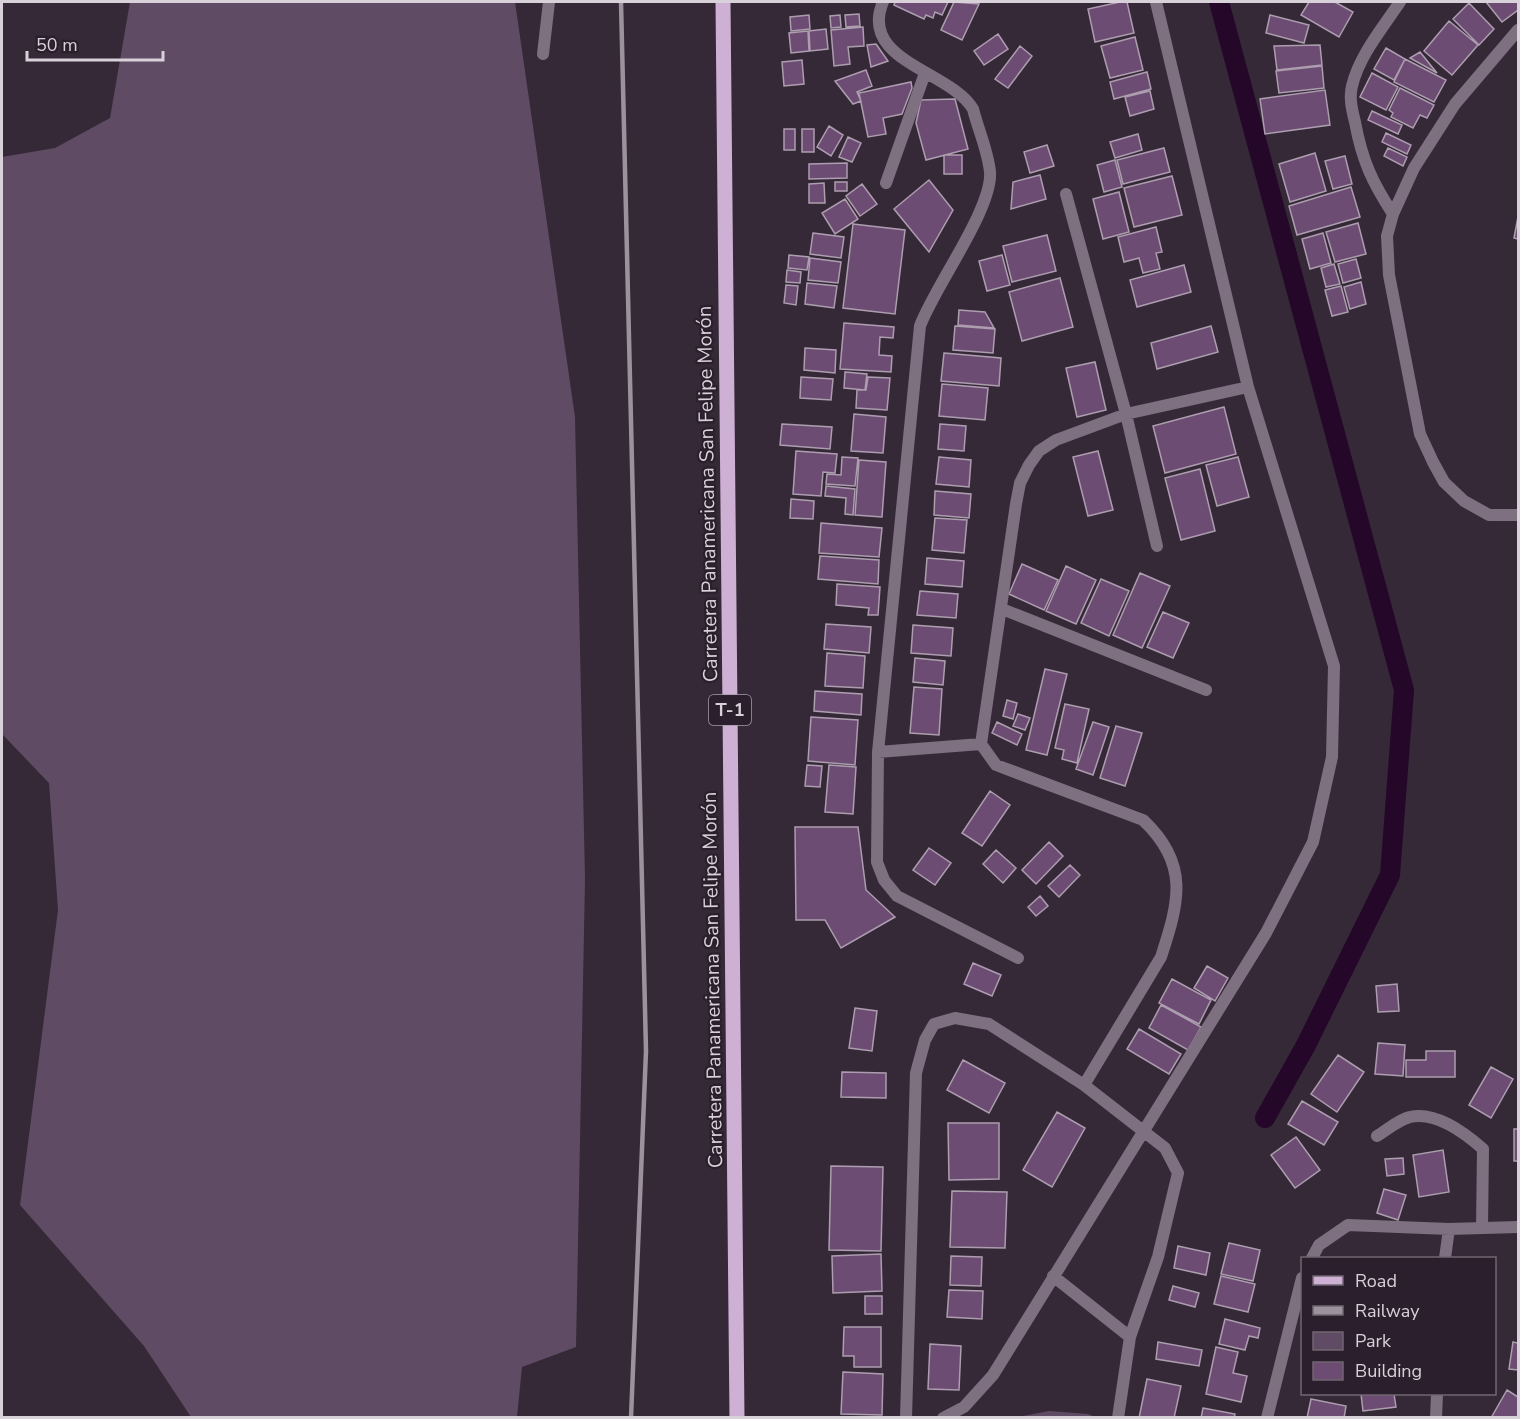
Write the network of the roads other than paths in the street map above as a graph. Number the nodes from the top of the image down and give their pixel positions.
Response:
1 (549, 2) edge
2 (723, 2) edge
3 (883, 2) edge
4 (1156, 2) edge
5 (1400, 2) edge
6 (1518, 30) edge
7 (543, 54) dead end
8 (925, 72) junction
9 (886, 183) dead end
10 (1066, 194) dead end
11 (1393, 214) junction
12 (1248, 387) junction
13 (1126, 414) junction
14 (1518, 515) edge
15 (1157, 546) dead end
16 (1002, 609) junction
17 (1206, 690) dead end
18 (981, 744) junction
19 (878, 752) junction
20 (1018, 958) dead end
21 (1084, 1085) junction
22 (1146, 1131) junction
23 (1377, 1136) dead end
24 (1482, 1227) junction
25 (1518, 1227) edge
26 (1449, 1229) junction
27 (1313, 1257) edge
28 (1445, 1257) edge
29 (1053, 1276) junction
30 (1301, 1282) edge
31 (1130, 1338) junction
32 (1437, 1395) edge
33 (737, 1418) edge
34 (906, 1418) edge
35 (943, 1418) edge
36 (1118, 1418) edge
37 (1267, 1418) edge
38 (1436, 1418) edge

1 - 7 street
2 - 33 main road, Carretera Panamericana San Felipe Morón / T-1
3 - 8 street
4 - 12 street
5 - 11 street
6 - 11 street
8 - 9 street
8 - 19 street
10 - 13 street
11 - 14 street
12 - 13 street
12 - 22 street
13 - 15 street
13 - 16 street
16 - 17 street
16 - 18 street
18 - 19 street
18 - 21 street
19 - 20 street
21 - 22 street
21 - 34 street
22 - 29 street
22 - 31 street
23 - 24 street
24 - 25 street
24 - 26 street
26 - 27 street
26 - 28 street
29 - 31 street
29 - 35 street
30 - 37 street
31 - 36 street
32 - 38 street

